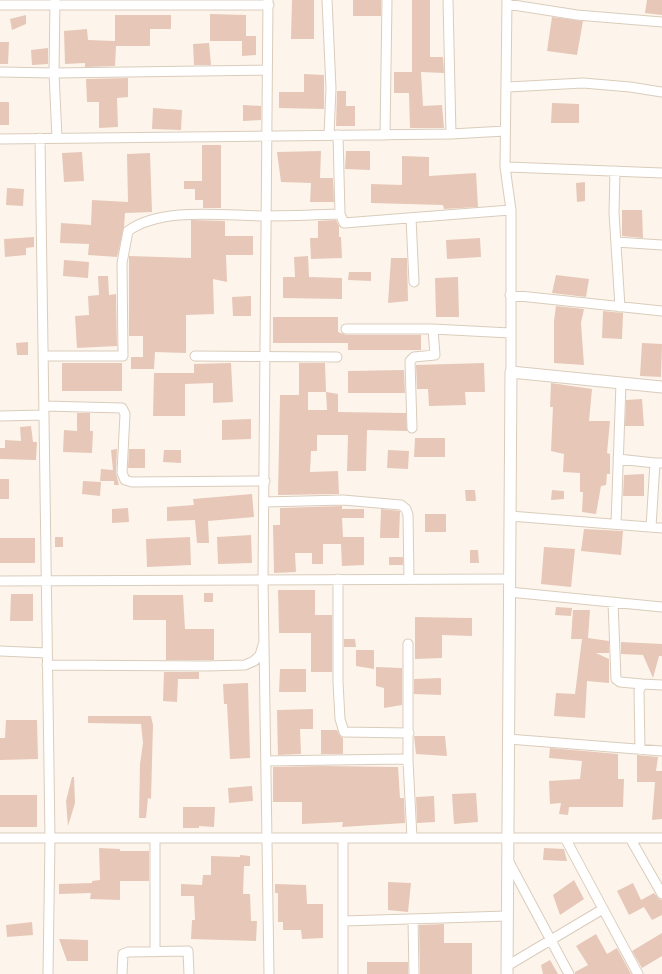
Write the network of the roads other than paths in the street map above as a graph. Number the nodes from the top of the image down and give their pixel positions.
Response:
1 (327, 0) edge
2 (387, 0) edge
3 (448, 0) edge
4 (55, 2) edge
5 (269, 2) edge
6 (507, 2) edge
7 (0, 5) edge
8 (662, 22) edge
9 (267, 70) junction
10 (0, 72) edge
11 (54, 73) junction
12 (506, 87) junction
13 (662, 92) edge
14 (505, 131) junction
15 (451, 134) junction
16 (333, 135) junction
17 (385, 135) junction
18 (267, 136) junction
19 (40, 138) junction
20 (57, 138) junction
21 (0, 139) edge
22 (505, 167) junction
23 (615, 171) junction
24 (662, 172) edge
25 (511, 210) junction
26 (340, 214) junction
27 (266, 216) junction
28 (411, 218) junction
29 (616, 242) junction
30 (662, 245) edge
31 (414, 282) dead end
32 (510, 295) junction
33 (620, 307) junction
34 (662, 311) edge
35 (346, 329) dead end
36 (433, 330) junction
37 (510, 333) junction
38 (43, 356) junction
39 (195, 356) dead end
40 (265, 357) junction
41 (337, 358) dead end
42 (511, 372) junction
43 (621, 383) junction
44 (662, 387) edge
45 (44, 410) junction
46 (0, 416) edge
47 (412, 428) dead end
48 (618, 459) junction
49 (659, 463) edge
50 (265, 481) junction
51 (264, 502) junction
52 (510, 516) junction
53 (616, 524) junction
54 (651, 527) junction
55 (662, 528) edge
56 (263, 579) junction
57 (338, 579) junction
58 (409, 579) junction
59 (509, 579) junction
60 (0, 581) edge
61 (46, 581) junction
62 (509, 592) junction
63 (613, 602) junction
64 (662, 607) edge
65 (265, 639) junction
66 (408, 644) dead end
67 (0, 651) edge
68 (47, 653) junction
69 (48, 665) junction
70 (642, 684) junction
71 (662, 685) edge
72 (409, 733) junction
73 (508, 739) junction
74 (640, 750) junction
75 (662, 752) edge
76 (266, 761) junction
77 (408, 761) junction
78 (0, 838) edge
79 (50, 838) junction
80 (155, 838) junction
81 (267, 838) junction
82 (343, 838) junction
83 (412, 838) junction
84 (508, 838) junction
85 (565, 838) junction
86 (630, 838) junction
87 (662, 838) edge
88 (508, 858) junction
89 (662, 894) edge
90 (603, 908) junction
91 (507, 916) junction
92 (413, 919) junction
93 (344, 921) junction
94 (551, 939) junction
95 (155, 952) junction
96 (507, 970) edge
97 (48, 974) edge
98 (122, 974) edge
99 (189, 974) edge
100 (269, 974) edge
101 (343, 974) edge
102 (414, 974) edge
103 (568, 974) edge
104 (638, 974) edge

1 - 16 street
2 - 17 street
3 - 15 street
4 - 5 street
4 - 7 street
4 - 11 street
5 - 9 street
6 - 8 street
6 - 12 street
9 - 11 street
9 - 18 street
10 - 11 street
11 - 20 street
12 - 13 street
12 - 14 street
14 - 15 street
14 - 22 street
15 - 17 street
16 - 17 street
16 - 18 street
16 - 26 street
18 - 20 street
18 - 27 street
19 - 20 street
19 - 21 street
19 - 38 street
22 - 23 street
22 - 25 street
23 - 24 street
23 - 29 street
25 - 28 street
25 - 32 street
26 - 27 street
26 - 28 street
27 - 38 street
27 - 40 street
28 - 31 street
29 - 30 street
29 - 33 street
32 - 33 street
32 - 37 street
33 - 34 street
35 - 36 street
36 - 37 street
36 - 47 street
37 - 42 street
38 - 45 street
39 - 40 street
40 - 41 street
40 - 50 street
42 - 43 street
42 - 52 street
43 - 44 street
43 - 48 street
45 - 46 street
45 - 50 street
45 - 61 street
48 - 49 street
48 - 53 street
49 - 54 street
50 - 51 street
51 - 56 street
51 - 58 street
52 - 53 street
52 - 59 street
53 - 54 street
54 - 55 street
56 - 57 street
56 - 61 street
56 - 65 street
57 - 58 street
57 - 72 street
58 - 59 street
59 - 62 street
60 - 61 street
61 - 68 street
62 - 63 street
62 - 73 street
63 - 64 street
63 - 70 street
65 - 69 street
65 - 76 street
66 - 72 street
67 - 68 street
68 - 69 street
69 - 79 street
70 - 71 street
70 - 74 street
72 - 77 street
73 - 74 street
73 - 84 street
74 - 75 street
76 - 77 street
76 - 81 street
77 - 83 street
78 - 79 street
79 - 80 street
79 - 97 street
80 - 81 street
80 - 95 street
81 - 82 street
81 - 100 street
82 - 83 street
82 - 93 street
83 - 84 street
84 - 85 street
84 - 88 street
85 - 86 street
85 - 90 street
86 - 87 street
86 - 89 street
88 - 91 street
88 - 94 street
90 - 94 street
90 - 104 street
91 - 92 street
91 - 96 street
92 - 93 street
92 - 102 street
93 - 101 street
94 - 96 street
94 - 103 street
95 - 98 street
95 - 99 street

